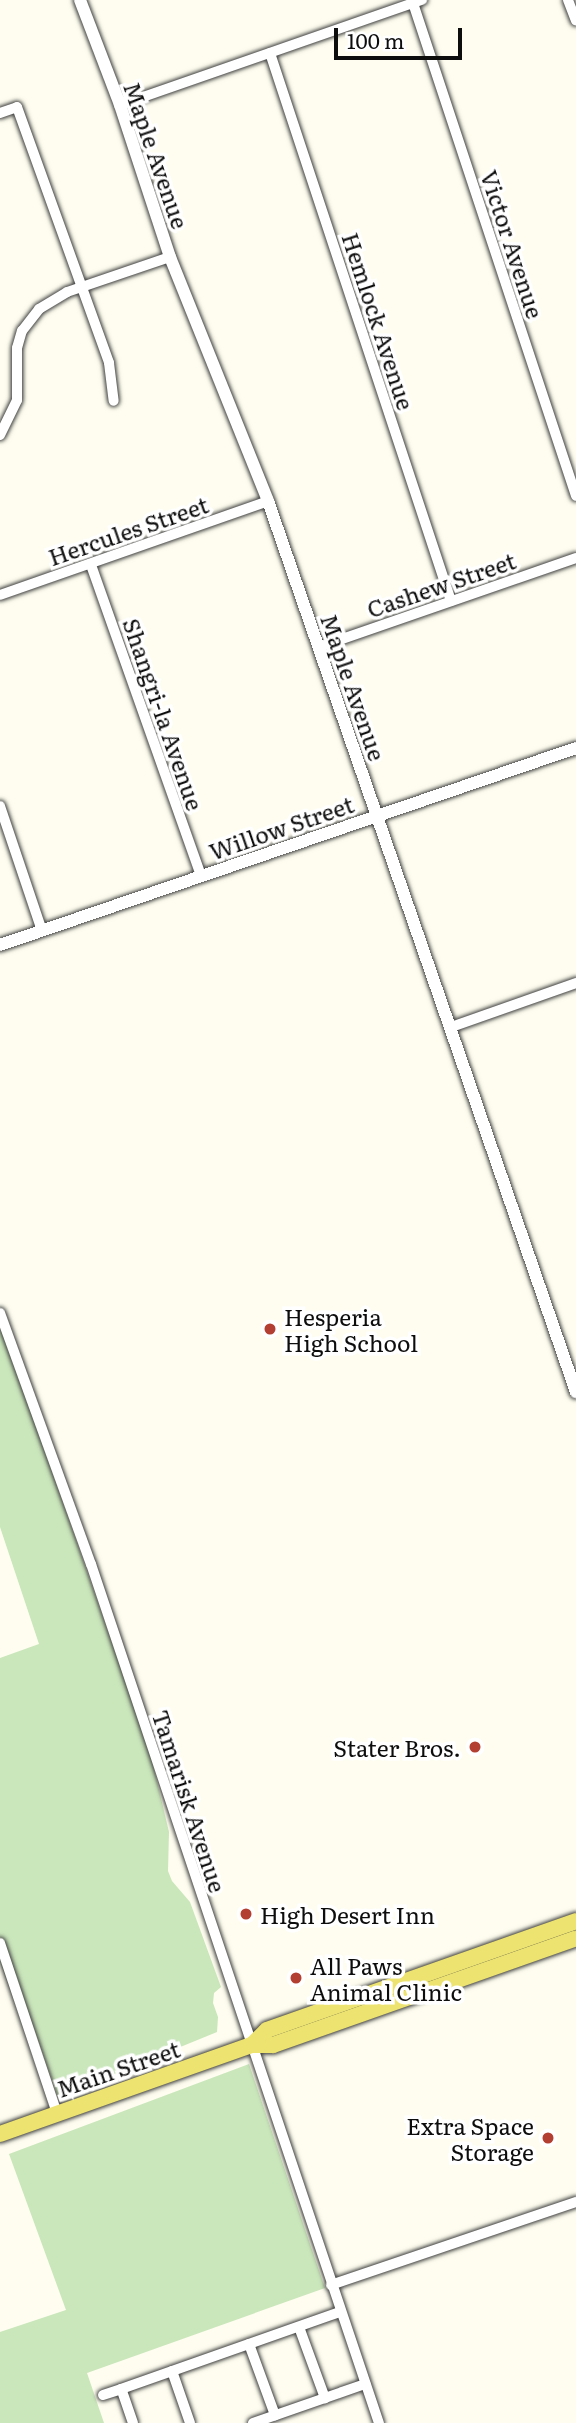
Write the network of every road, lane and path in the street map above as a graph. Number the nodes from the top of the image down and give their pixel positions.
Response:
1 (80, 0) edge
2 (568, 0) edge
3 (417, 2) edge
4 (576, 22) edge
5 (270, 52) junction
6 (120, 105) junction
7 (0, 113) edge
8 (170, 257) junction
9 (80, 287) junction
10 (114, 401) dead end
11 (0, 435) edge
12 (576, 496) edge
13 (268, 501) junction
14 (576, 558) edge
15 (91, 565) junction
16 (0, 595) edge
17 (451, 601) junction
18 (319, 647) junction
19 (576, 748) edge
20 (0, 806) edge
21 (376, 817) junction
22 (201, 876) junction
23 (42, 931) junction
24 (0, 945) edge
25 (576, 983) edge
26 (451, 1027) junction
27 (0, 1313) edge
28 (576, 1392) edge
29 (576, 1921) edge
30 (576, 1938) edge
31 (0, 1942) edge
32 (488, 1952) junction
33 (440, 1986) junction
34 (252, 2045) junction
35 (57, 2113) junction
36 (0, 2134) edge
37 (575, 2206) edge
38 (331, 2285) junction
39 (340, 2312) junction
40 (299, 2327) junction
41 (249, 2344) junction
42 (172, 2371) junction
43 (365, 2384) junction
44 (121, 2389) junction
45 (103, 2395) dead end
46 (325, 2398) junction
47 (275, 2415) junction
48 (133, 2423) edge
49 (190, 2423) edge
50 (253, 2423) edge
51 (379, 2423) edge

1 - 6 street, Maple Avenue
2 - 4 street
3 - 5 street
3 - 12 street, Victor Avenue
5 - 6 street
5 - 17 street, Hemlock Avenue
6 - 8 street, Maple Avenue
7 - 9 street
8 - 9 street
8 - 13 street, Maple Avenue
9 - 10 street
9 - 11 street
13 - 15 street, Hercules Street
13 - 18 street, Maple Avenue
14 - 17 street, Cashew Street
15 - 16 street, Hercules Street
15 - 22 street, Shangri-la Avenue
17 - 18 street, Cashew Street
18 - 21 street, Maple Avenue
19 - 21 street, Willow Street
20 - 23 street
21 - 22 street, Willow Street
21 - 26 street, Maple Avenue
22 - 23 street, Willow Street
23 - 24 street, Willow Street
25 - 26 street
26 - 28 street, Maple Avenue
27 - 34 street, Tamarisk Avenue
29 - 32 main road, Main Street
30 - 33 main road, Main Street
31 - 35 street
32 - 33 main road
32 - 34 main road, Main Street
33 - 34 main road, Main Street
34 - 35 main road, Main Street
34 - 38 street, Tamarisk Avenue
35 - 36 main road, Main Street
37 - 38 street
38 - 39 street, Tamarisk Avenue
39 - 40 street
39 - 43 street, Tamarisk Avenue
40 - 41 street
40 - 46 street
41 - 42 street
41 - 47 street
42 - 44 street
42 - 49 street
43 - 46 street
43 - 51 street, Tamarisk Avenue
44 - 45 street
44 - 48 street
46 - 47 street
47 - 50 street

